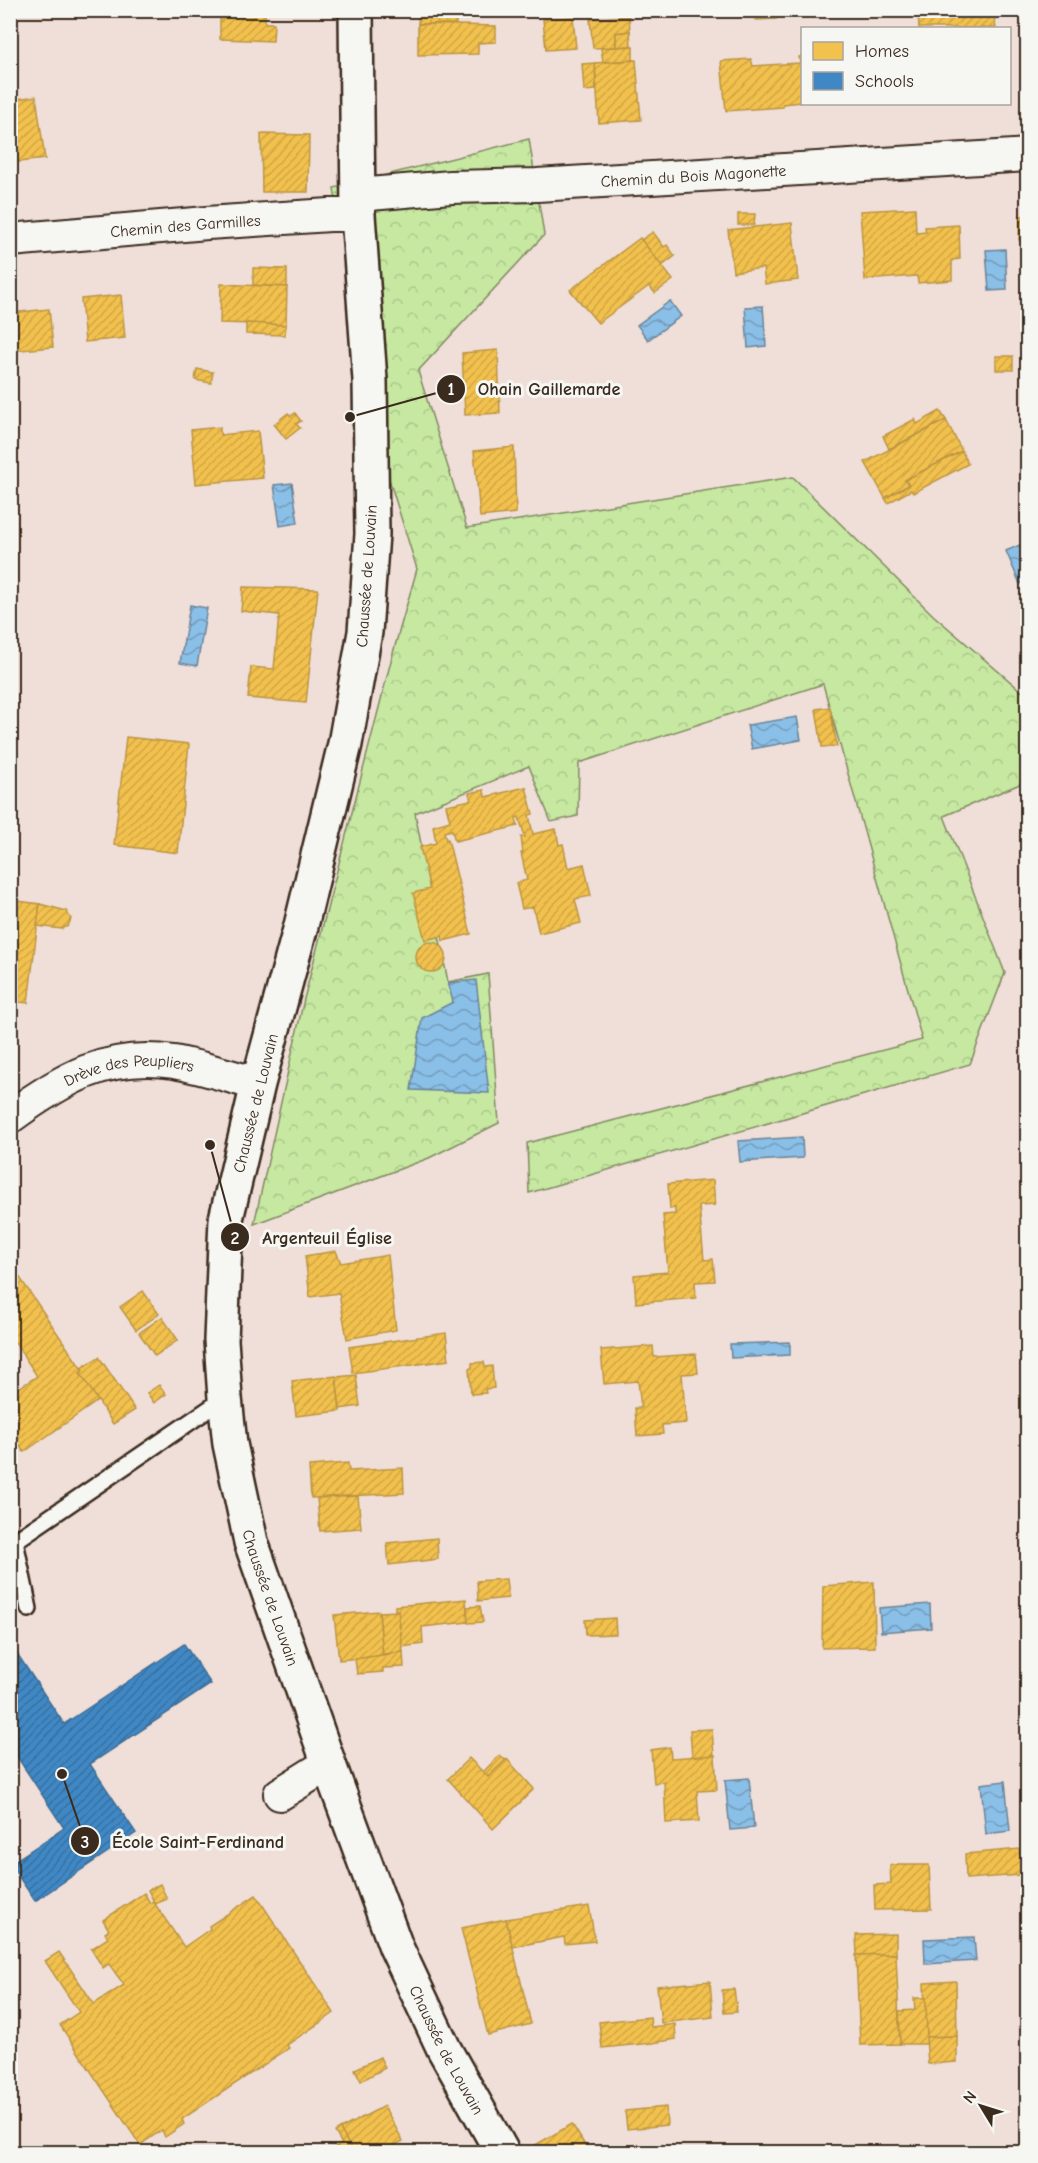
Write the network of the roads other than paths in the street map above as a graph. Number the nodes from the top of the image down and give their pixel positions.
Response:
1 (356, 10) edge
2 (1028, 155) edge
3 (358, 205) junction
4 (10, 240) edge
5 (258, 1084) junction
6 (10, 1117) edge
7 (225, 1398) junction
8 (13, 1537) edge
9 (29, 1609) dead end
10 (328, 1764) junction
11 (280, 1794) dead end
12 (502, 2152) edge

1 - 3 main road, Chaussée de Louvain
2 - 3 street, Chemin du Bois Magonette
3 - 4 street, Chemin des Garmilles
3 - 5 main road, Chaussée de Louvain
5 - 6 street, Drève des Peupliers
5 - 7 main road, Chaussée de Louvain
7 - 8 lane
7 - 10 main road, Chaussée de Louvain
8 - 9 lane
10 - 11 street
10 - 12 main road, Chaussée de Louvain

